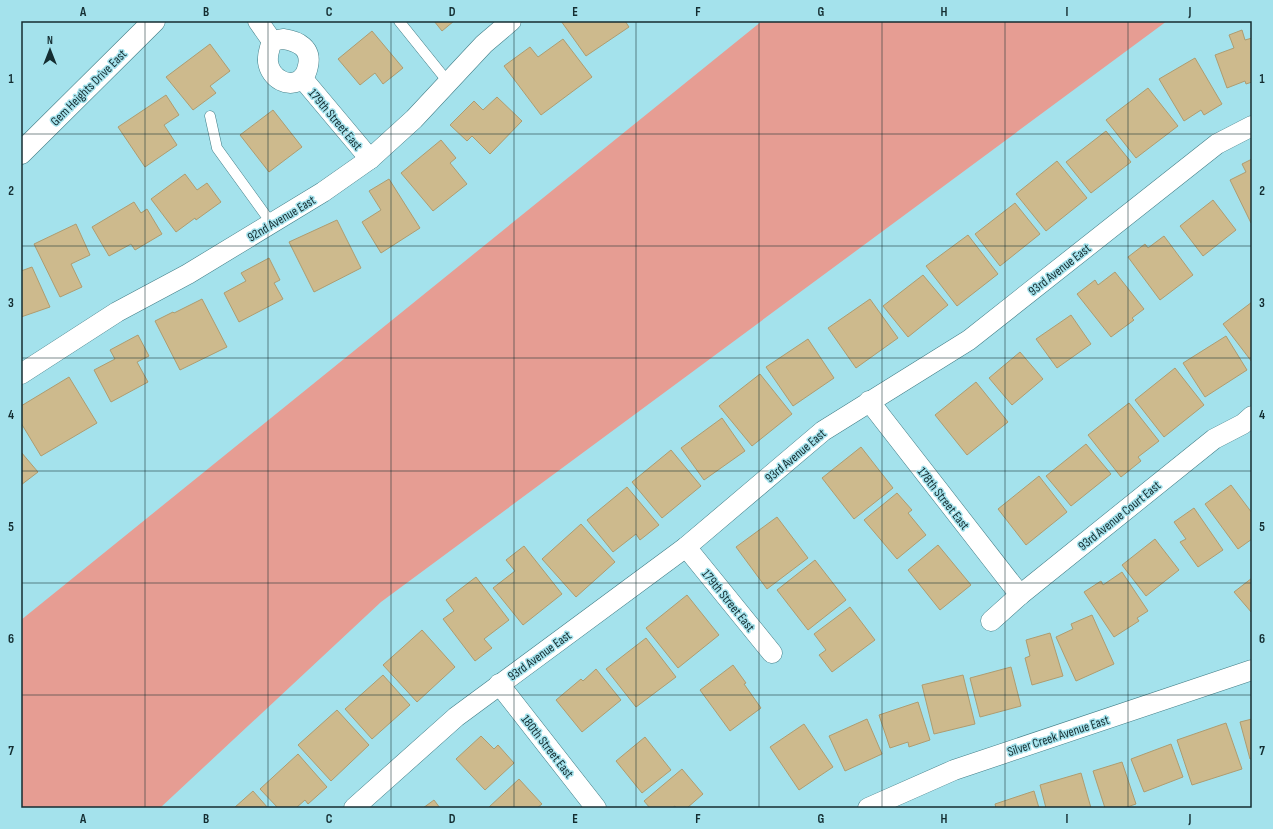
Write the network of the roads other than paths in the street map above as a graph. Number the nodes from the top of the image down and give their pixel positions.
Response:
1 (154, 21) edge
2 (258, 21) edge
3 (399, 21) edge
4 (510, 21) edge
5 (272, 41) junction
6 (302, 78) junction
7 (448, 82) junction
8 (210, 116) dead end
9 (1252, 126) edge
10 (21, 153) edge
11 (370, 158) junction
12 (272, 224) junction
13 (21, 374) edge
14 (869, 401) junction
15 (1249, 426) edge
16 (686, 547) junction
17 (1020, 595) junction
18 (991, 620) dead end
19 (772, 653) dead end
20 (1252, 670) edge
21 (499, 684) junction
22 (354, 808) edge
23 (596, 808) edge
24 (868, 808) edge

1 - 10 street, Gem Heights Drive East
2 - 5 street
3 - 7 lane
4 - 7 street, 92nd Avenue East
5 - 6 street, 179th Street East
5 - 6 street, 179th Street East
6 - 11 street, 179th Street East
7 - 11 street, 92nd Avenue East
8 - 12 lane
9 - 14 street, 93rd Avenue East
11 - 12 street, 92nd Avenue East
12 - 13 street, 92nd Avenue East
14 - 16 street, 93rd Avenue East
14 - 17 street, 178th Street East
15 - 17 street, 93rd Avenue Court East
16 - 19 street, 179th Street East
16 - 21 street, 93rd Avenue East
17 - 18 street, 93rd Avenue Court East
20 - 24 street, Silver Creek Avenue East
21 - 22 street, 93rd Avenue East
21 - 23 street, 180th Street East

